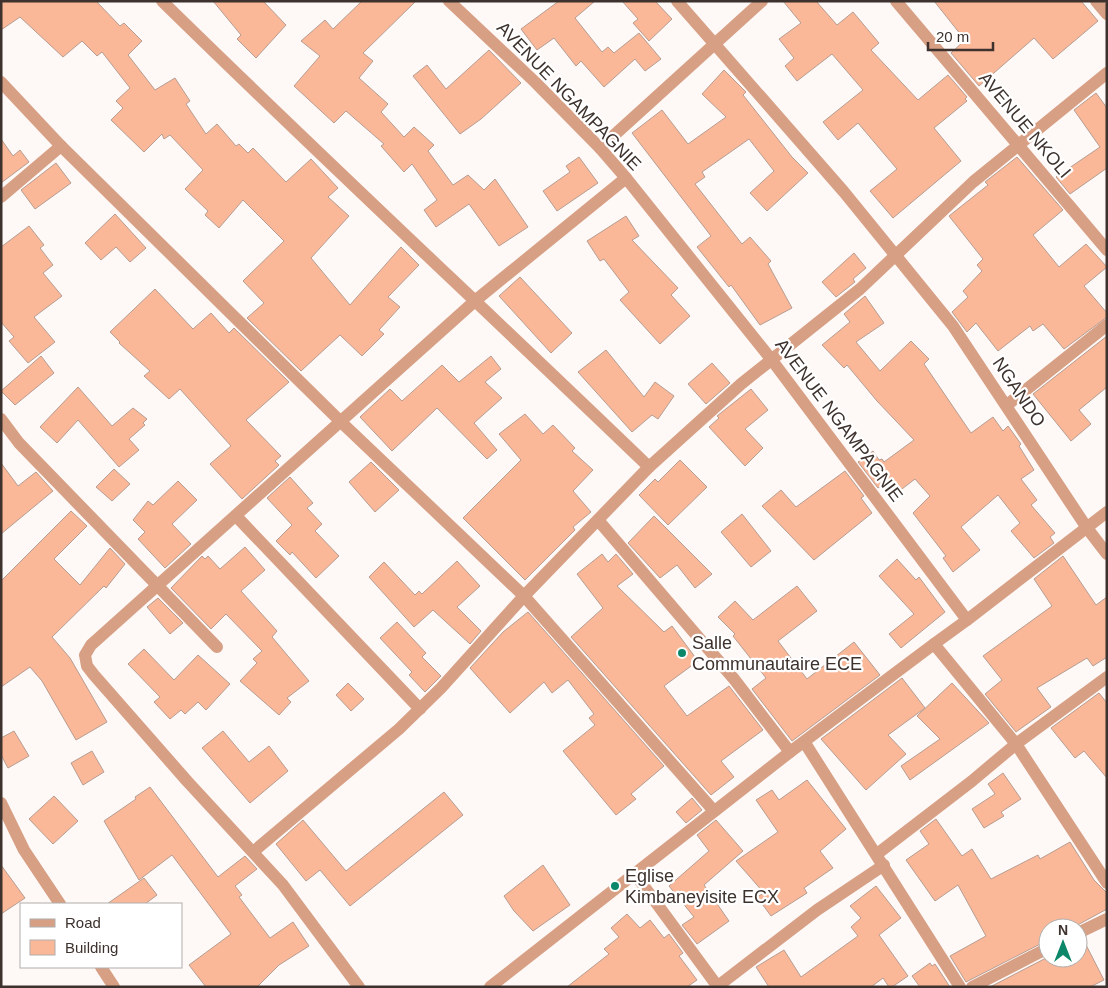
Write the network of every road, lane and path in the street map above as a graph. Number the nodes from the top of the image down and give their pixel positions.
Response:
1 (162, 1) edge
2 (449, 1) edge
3 (677, 1) edge
4 (762, 1) edge
5 (896, 1) edge
6 (1096, 1) edge
7 (1107, 14) edge
8 (714, 44) junction
9 (1107, 73) edge
10 (1, 82) edge
11 (1018, 143) junction
12 (61, 146) junction
13 (600, 148) junction
14 (626, 178) junction
15 (1, 197) edge
16 (1107, 250) edge
17 (896, 255) junction
18 (476, 300) junction
19 (1107, 325) edge
20 (772, 359) junction
21 (1007, 405) junction
22 (1, 419) edge
23 (340, 421) junction
24 (649, 467) junction
25 (1107, 512) edge
26 (236, 516) junction
27 (598, 520) junction
28 (1087, 528) junction
29 (1107, 554) edge
30 (159, 586) junction
31 (524, 596) junction
32 (967, 620) junction
33 (934, 644) junction
34 (217, 647) dead end
35 (1107, 677) edge
36 (420, 709) junction
37 (805, 742) junction
38 (1016, 744) junction
39 (790, 752) junction
40 (1, 803) edge
41 (714, 811) junction
42 (253, 852) junction
43 (881, 859) junction
44 (635, 874) junction
45 (1107, 883) edge
46 (59, 903) edge
47 (1107, 919) edge
48 (1088, 928) edge
49 (1038, 953) edge
50 (102, 968) edge
51 (718, 986) edge
52 (114, 987) edge
53 (359, 987) edge
54 (490, 987) edge
55 (960, 987) edge
56 (972, 987) edge

1 - 18 street
2 - 13 street, AVENUE NGAMPAGNIE
3 - 8 street, NGANDO
4 - 8 street
5 - 11 street, AVENUE NKOLI
6 - 7 street
8 - 13 street
8 - 17 street, NGANDO
9 - 11 street
10 - 12 street
11 - 16 street, AVENUE NKOLI
11 - 17 street
12 - 15 street
12 - 23 street
13 - 14 street, AVENUE NGAMPAGNIE
14 - 18 street
14 - 20 street, AVENUE NGAMPAGNIE
17 - 20 street
17 - 21 street, NGANDO
18 - 23 street
18 - 24 street
19 - 21 street
20 - 24 street
20 - 32 street, AVENUE NGAMPAGNIE
21 - 28 street, NGANDO
22 - 30 street
23 - 26 street
23 - 31 street
24 - 27 street
25 - 28 street
26 - 30 street
26 - 36 street
27 - 31 street
27 - 39 street
28 - 29 street, NGANDO
28 - 32 street
30 - 34 street
30 - 42 street
31 - 36 street
31 - 41 street
32 - 33 street
33 - 37 street
33 - 38 street
35 - 38 street
36 - 42 street
37 - 39 street
37 - 43 street
38 - 43 street
38 - 45 street
39 - 41 street
40 - 46 street
41 - 44 street
42 - 53 street
43 - 51 street
43 - 55 street
44 - 51 street
44 - 54 street
47 - 48 street
49 - 56 street
50 - 52 street

